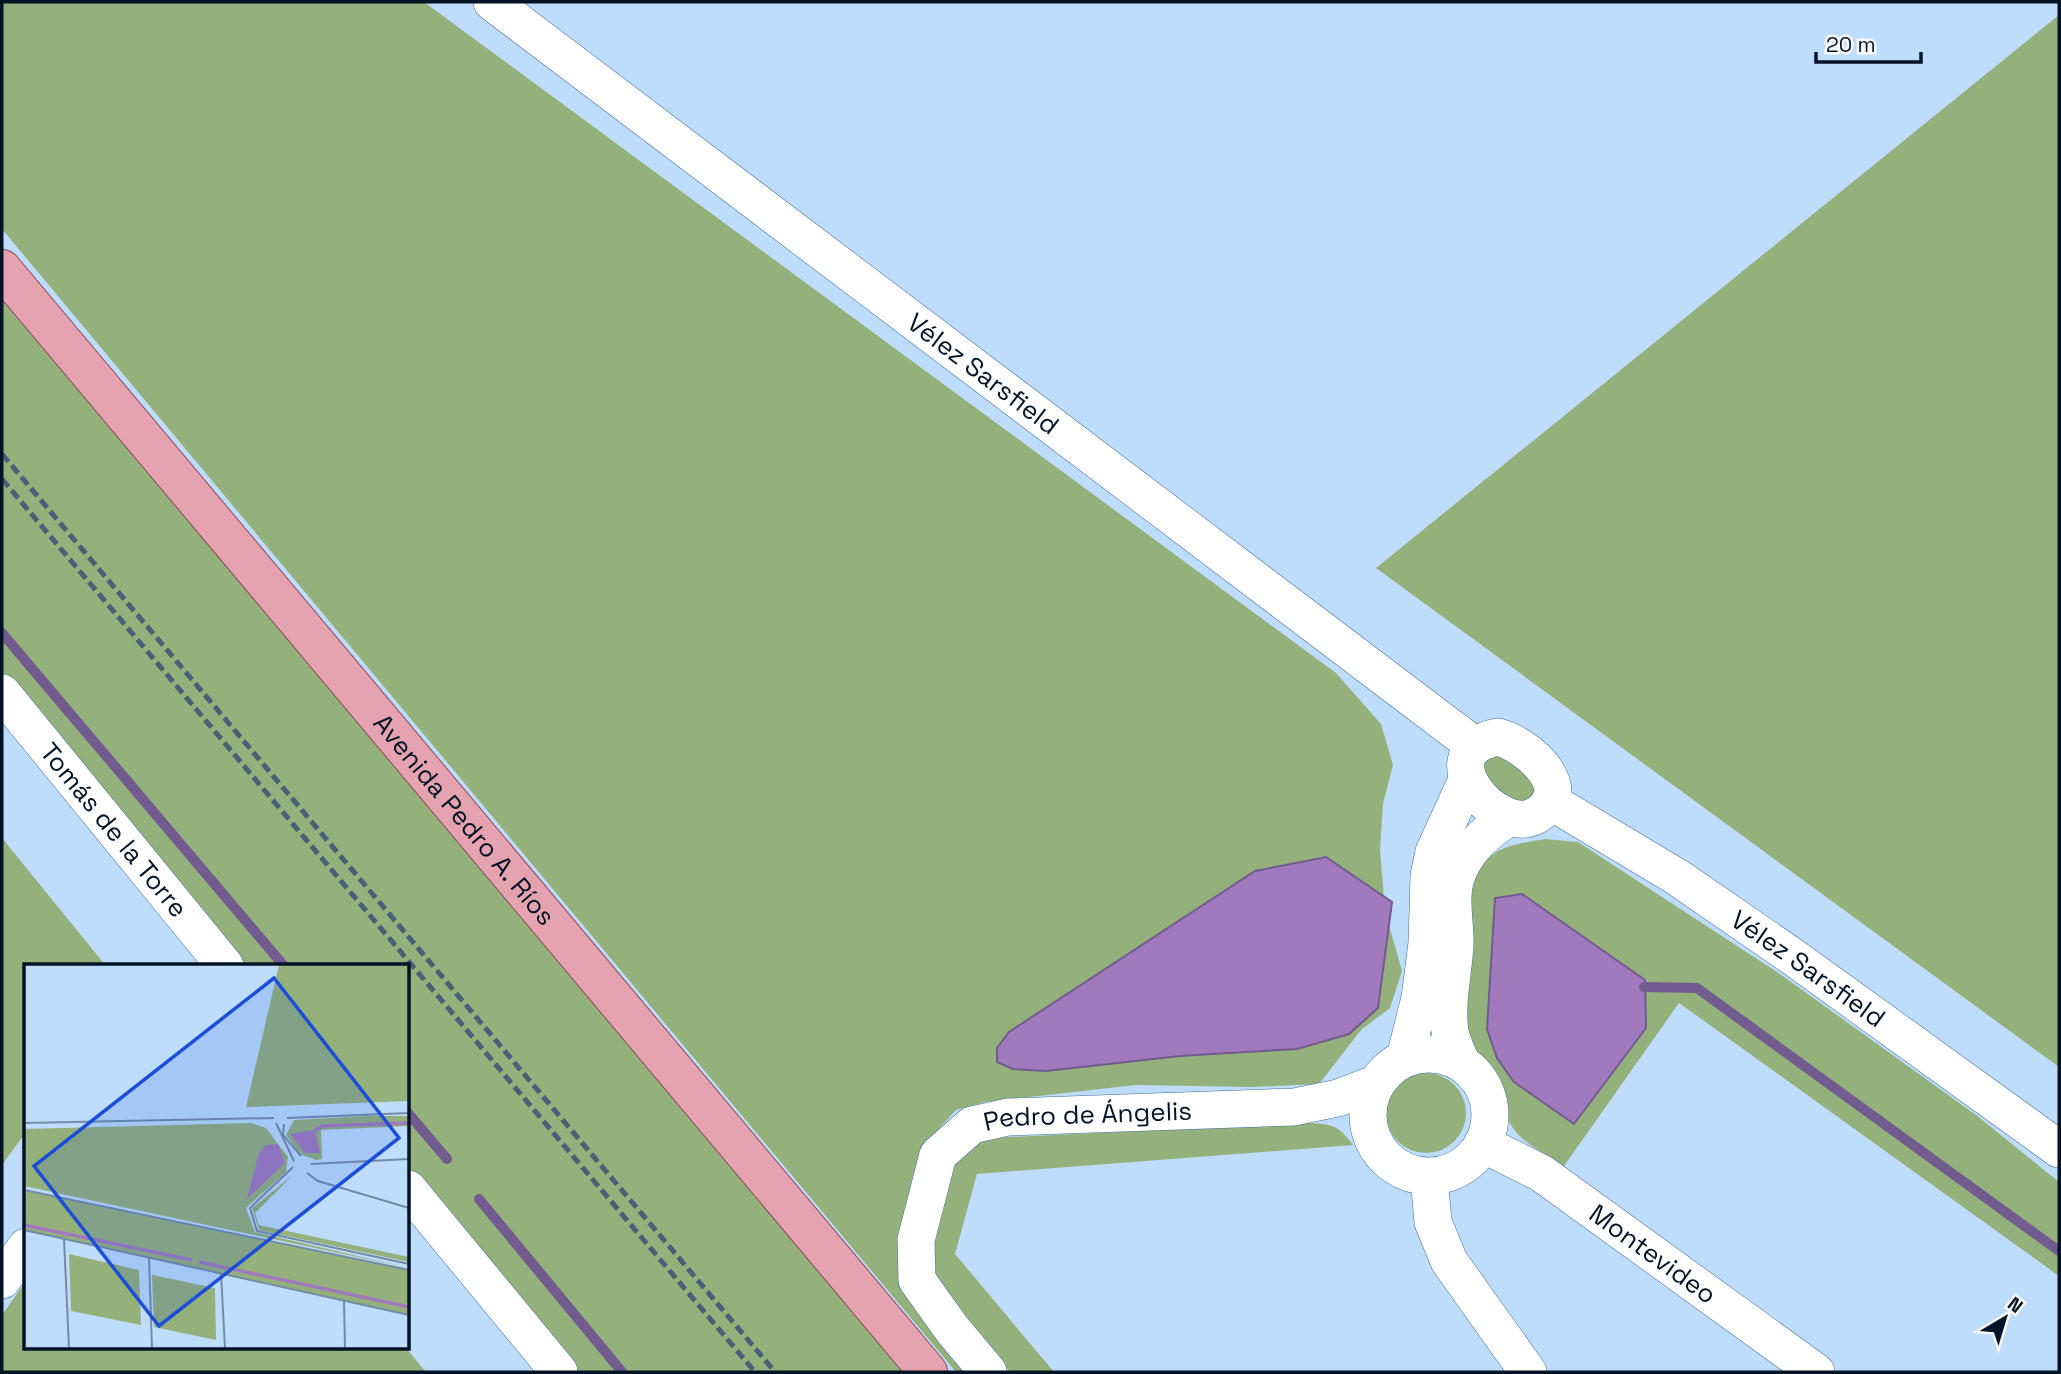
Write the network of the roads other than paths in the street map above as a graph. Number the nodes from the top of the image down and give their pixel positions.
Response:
1 (492, 2) edge
2 (2, 269) edge
3 (2, 693) edge
4 (1475, 746) junction
5 (1467, 780) junction
6 (1550, 801) junction
7 (1508, 818) junction
8 (223, 964) edge
9 (1405, 1058) junction
10 (1461, 1062) junction
11 (1375, 1084) junction
12 (1294, 1107) junction
13 (1371, 1135) junction
14 (1483, 1144) junction
15 (2059, 1149) edge
16 (1429, 1177) junction
17 (410, 1192) edge
18 (24, 1250) edge
19 (2, 1280) edge
20 (548, 1368) edge
21 (928, 1372) edge
22 (989, 1372) edge
23 (1528, 1372) edge
24 (1816, 1372) edge

1 - 4 street, Vélez Sarsfield
2 - 21 main road, Avenida Pedro A. Ríos
3 - 8 street, Tomás de la Torre
4 - 5 street
4 - 6 street
5 - 7 street
5 - 9 street
6 - 7 street
6 - 15 street, Vélez Sarsfield
7 - 10 street
9 - 10 street
9 - 11 street
10 - 14 street
11 - 12 street, Pedro de Ángelis
11 - 13 street
12 - 13 street, Pedro de Ángelis
12 - 22 street, Pedro de Ángelis
13 - 16 street
14 - 16 street
14 - 24 street, Montevideo
16 - 23 street
17 - 20 street
18 - 19 street

